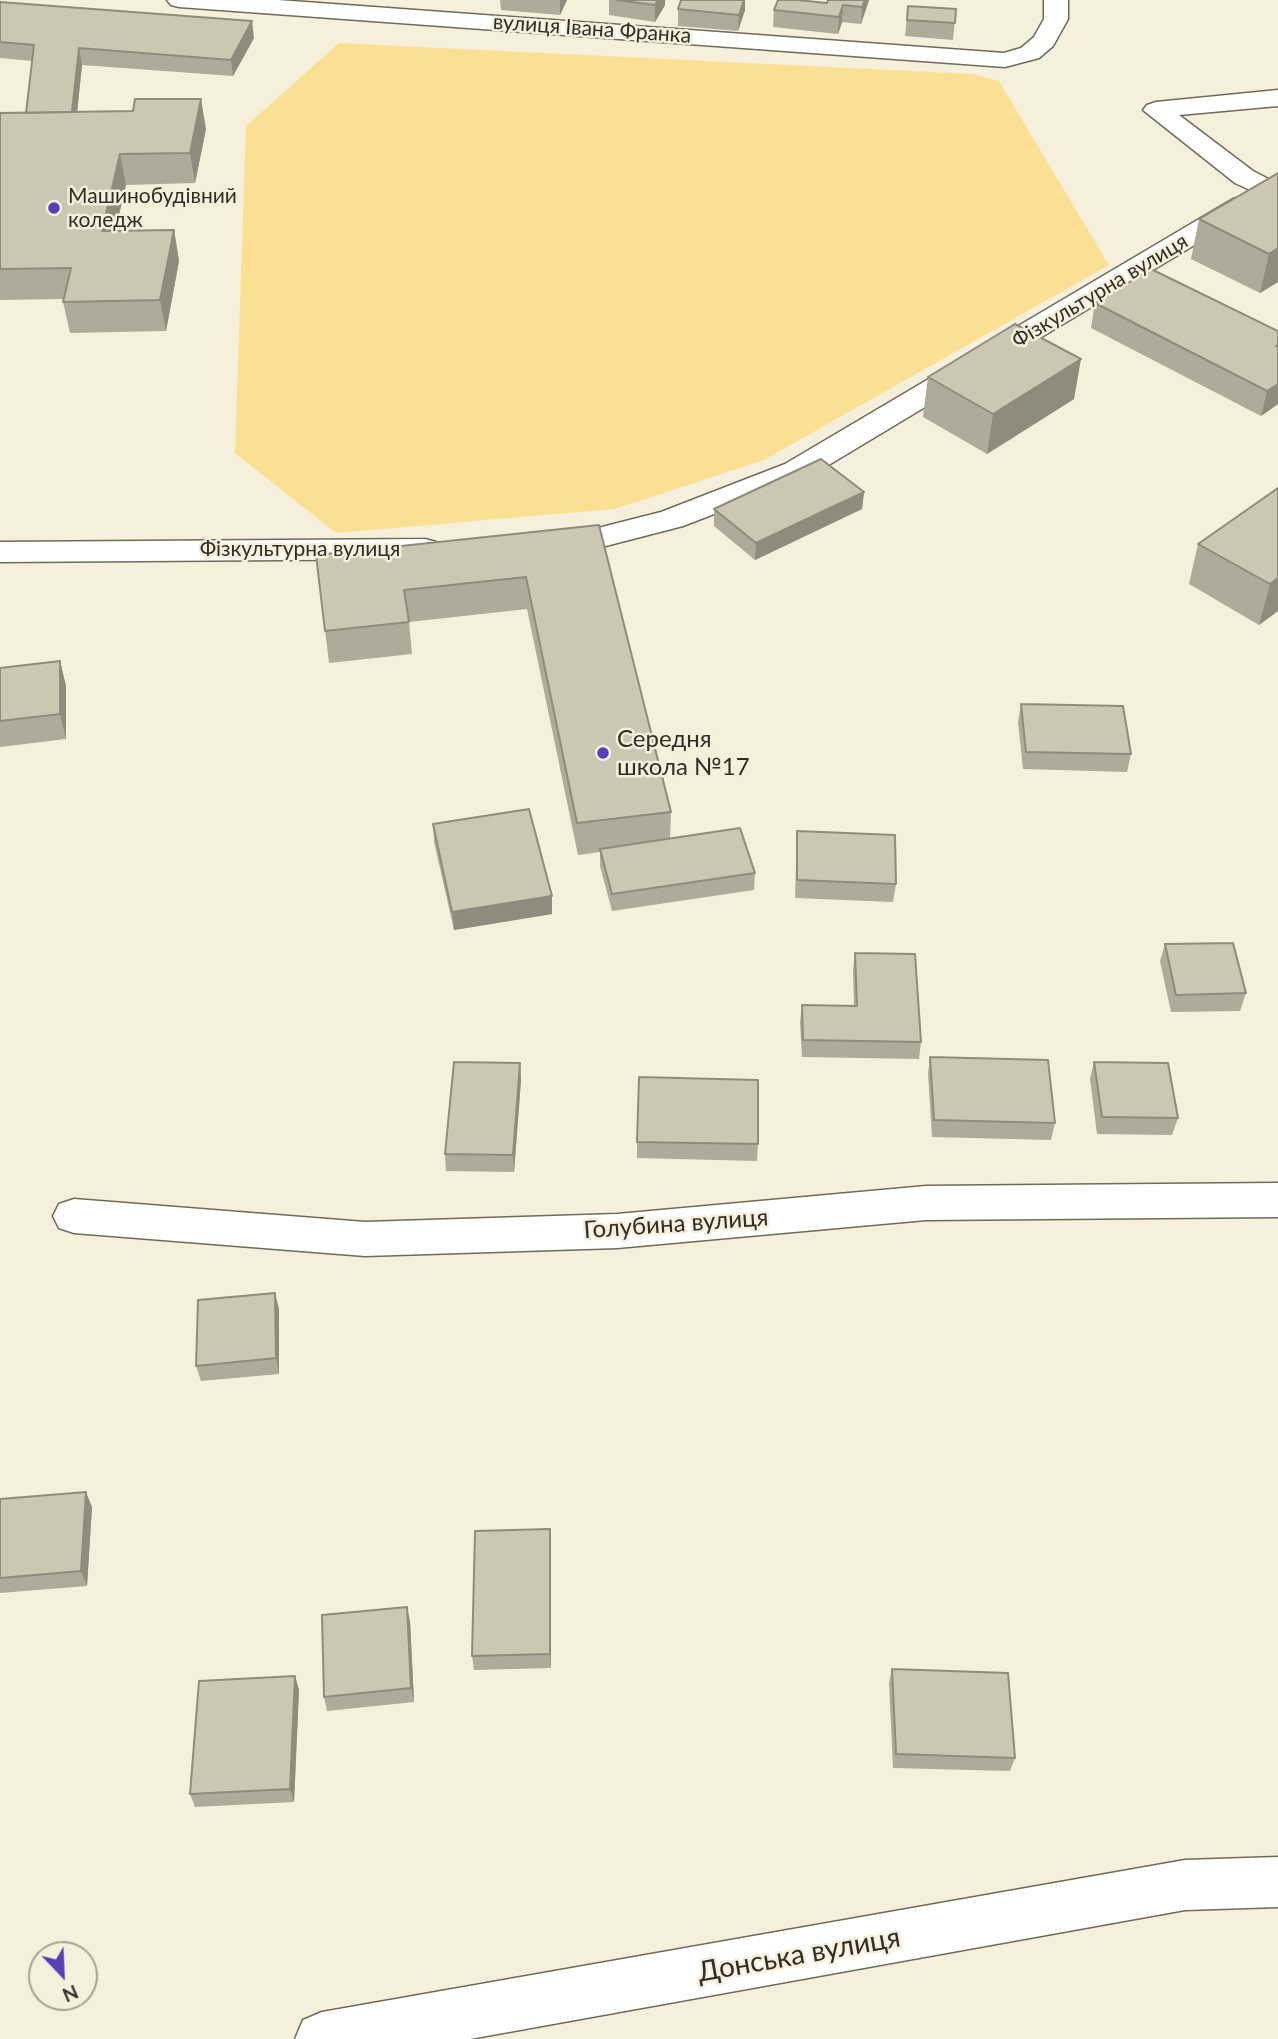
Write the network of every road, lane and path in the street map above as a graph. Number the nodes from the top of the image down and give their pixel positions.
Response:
1 (179, 0) edge
2 (1056, 0) edge
3 (1278, 98) edge
4 (1273, 193) edge
5 (520, 548) edge
6 (452, 549) edge
7 (0, 552) edge
8 (1278, 1200) edge
9 (74, 1216) dead end
10 (1278, 1882) edge
11 (321, 2039) edge

1 - 2 street, вулиця Івана Франка
3 - 4 street
4 - 5 street, Фізкультурна вулиця
6 - 7 street, Фізкультурна вулиця
8 - 9 street, Голубина вулиця
10 - 11 street, Донська вулиця

